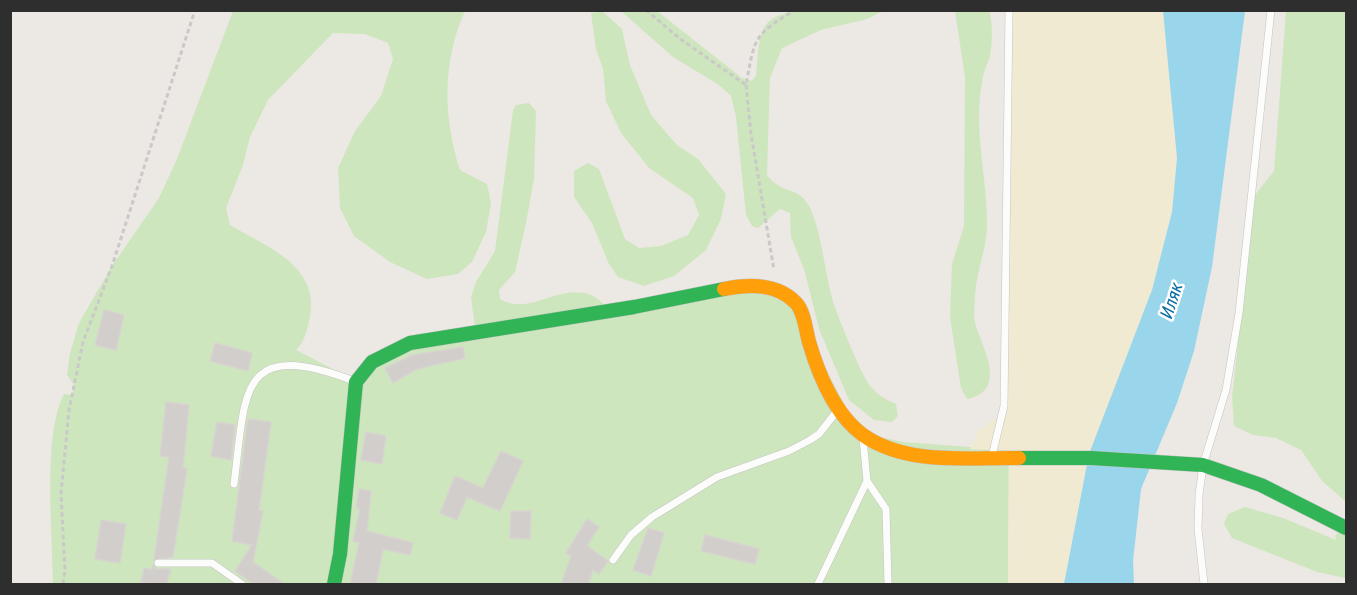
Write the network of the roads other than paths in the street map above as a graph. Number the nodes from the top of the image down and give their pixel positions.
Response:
1 (1009, 10) edge
2 (1271, 10) edge
3 (356, 382) junction
4 (838, 410) junction
5 (863, 435) junction
6 (995, 458) junction
7 (1197, 464) junction
8 (867, 481) junction
9 (234, 484) dead end
10 (1347, 528) edge
11 (613, 560) dead end
12 (158, 563) dead end
13 (242, 585) edge
14 (334, 585) edge
15 (818, 585) edge
16 (888, 585) edge
17 (1204, 585) edge

1 - 6 lane
2 - 7 lane
3 - 4 street
3 - 9 lane
3 - 14 street
4 - 5 street
4 - 11 lane
5 - 6 street
5 - 8 lane
6 - 7 street
7 - 10 street
7 - 17 lane
8 - 15 lane
8 - 16 lane
12 - 13 lane

